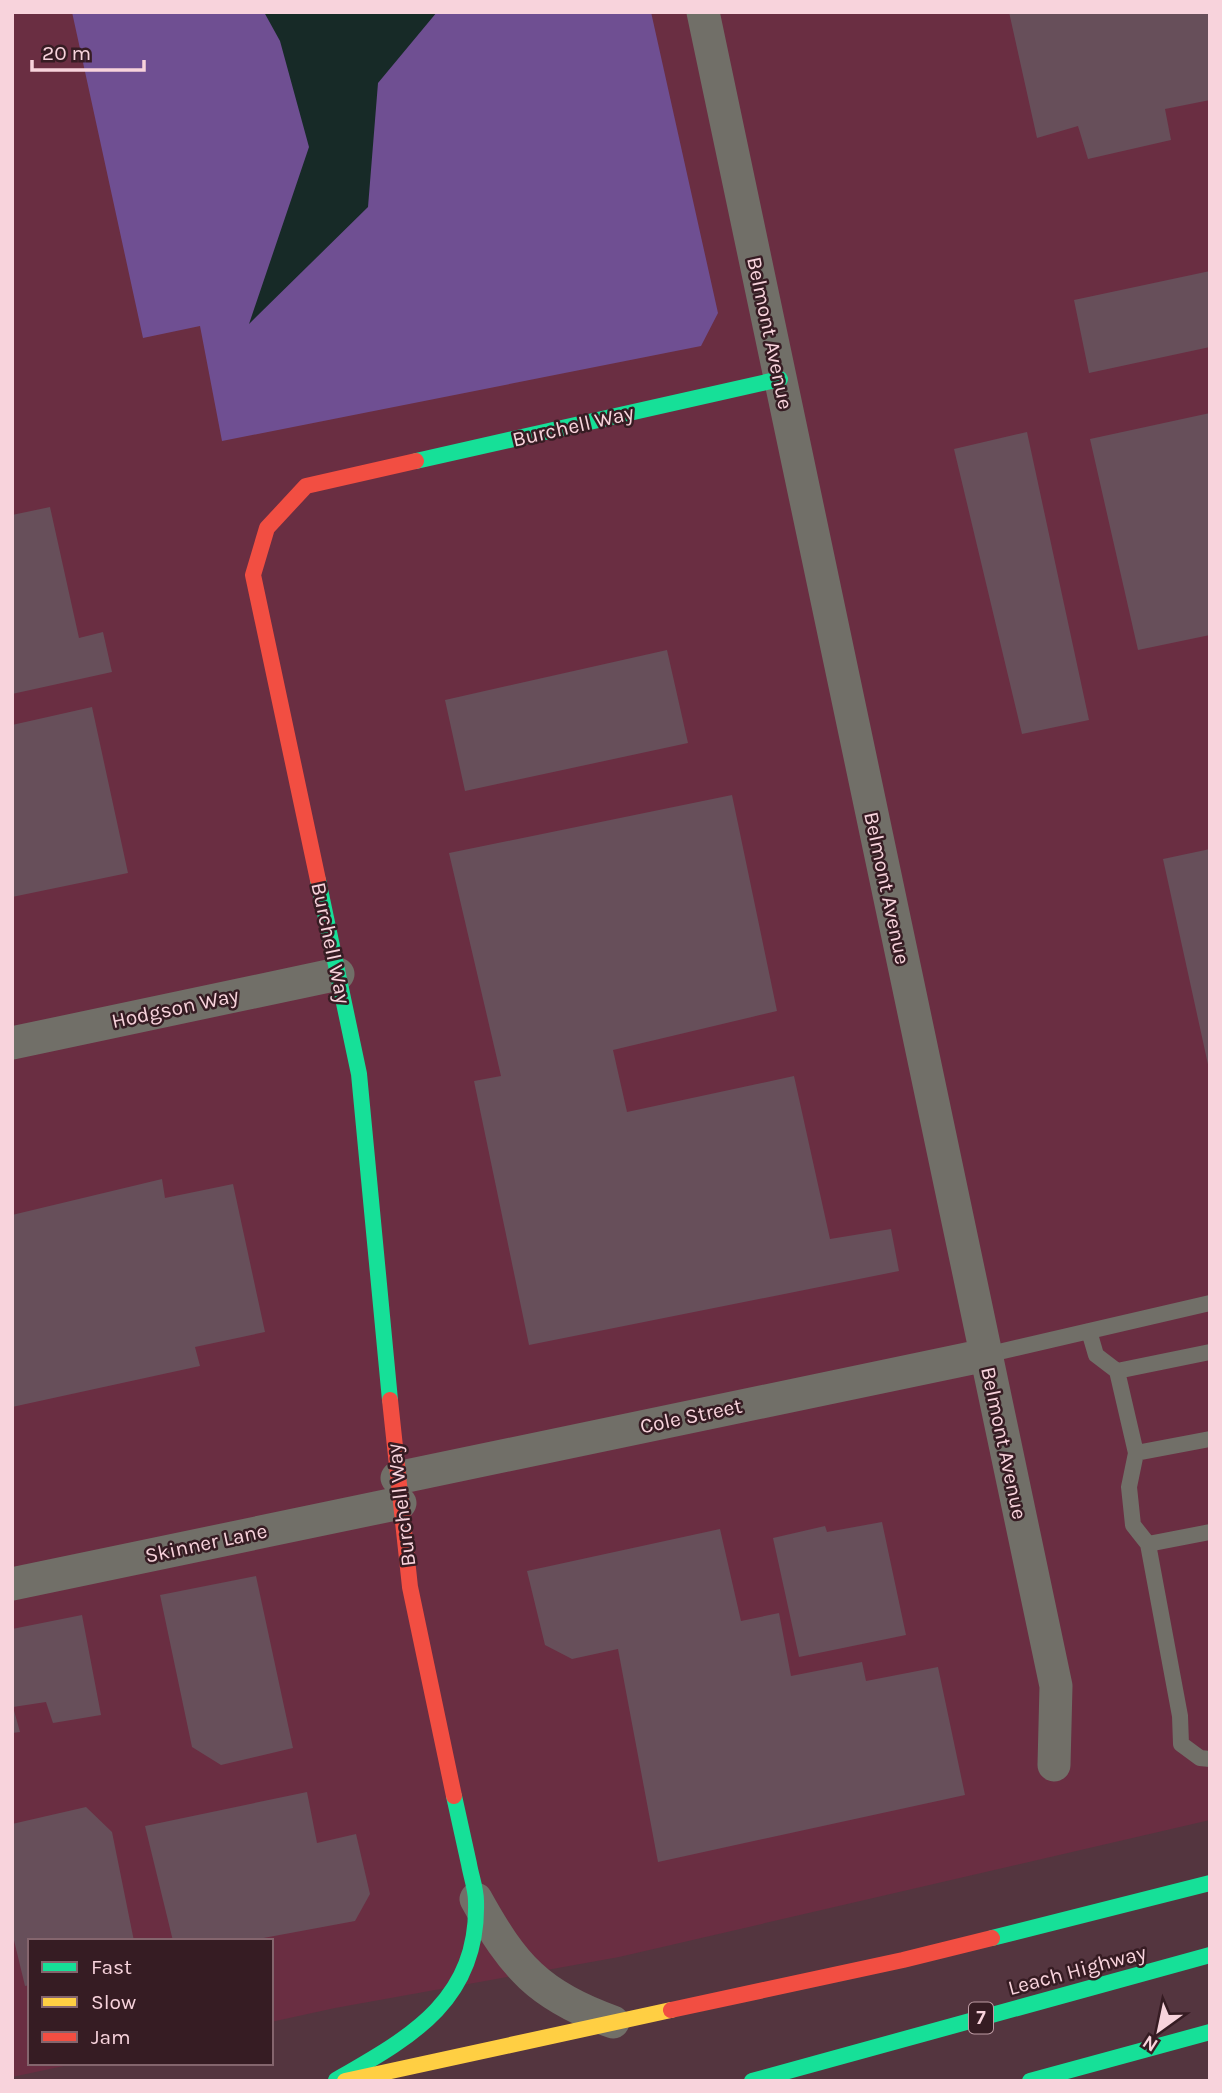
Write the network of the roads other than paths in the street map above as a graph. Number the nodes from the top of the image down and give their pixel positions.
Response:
1 (703, 12) edge
2 (780, 379) junction
3 (338, 974) junction
4 (12, 1043) edge
5 (1210, 1303) edge
6 (1089, 1331) junction
7 (1210, 1352) edge
8 (986, 1355) junction
9 (1117, 1371) junction
10 (1210, 1439) edge
11 (1136, 1453) junction
12 (398, 1490) junction
13 (1210, 1532) edge
14 (1148, 1544) junction
15 (12, 1584) edge
16 (1210, 1759) edge
17 (1054, 1765) dead end
18 (1210, 1882) edge
19 (476, 1899) junction
20 (1210, 1955) edge
21 (613, 2022) junction
22 (1210, 2032) edge
23 (1210, 2042) edge
24 (1124, 2072) dead end
25 (334, 2081) edge
26 (345, 2081) edge
27 (752, 2081) edge
28 (1030, 2081) edge

1 - 2 street, Belmont Avenue
2 - 3 main road, Burchell Way
2 - 8 street, Belmont Avenue
3 - 4 street, Hodgson Way
3 - 12 main road, Burchell Way
5 - 6 lane
6 - 8 lane
6 - 9 lane
7 - 9 lane
8 - 12 street, Cole Street
8 - 17 street, Belmont Avenue
9 - 11 lane
10 - 11 lane
11 - 14 lane
12 - 15 street, Skinner Lane
12 - 19 main road, Burchell Way
13 - 14 lane
14 - 16 lane
18 - 21 main road
19 - 21 street, Burchell Way
19 - 25 main road, Burchell Way
20 - 27 main road, Leach Highway / 7
21 - 26 main road
22 - 28 main road
23 - 24 main road

